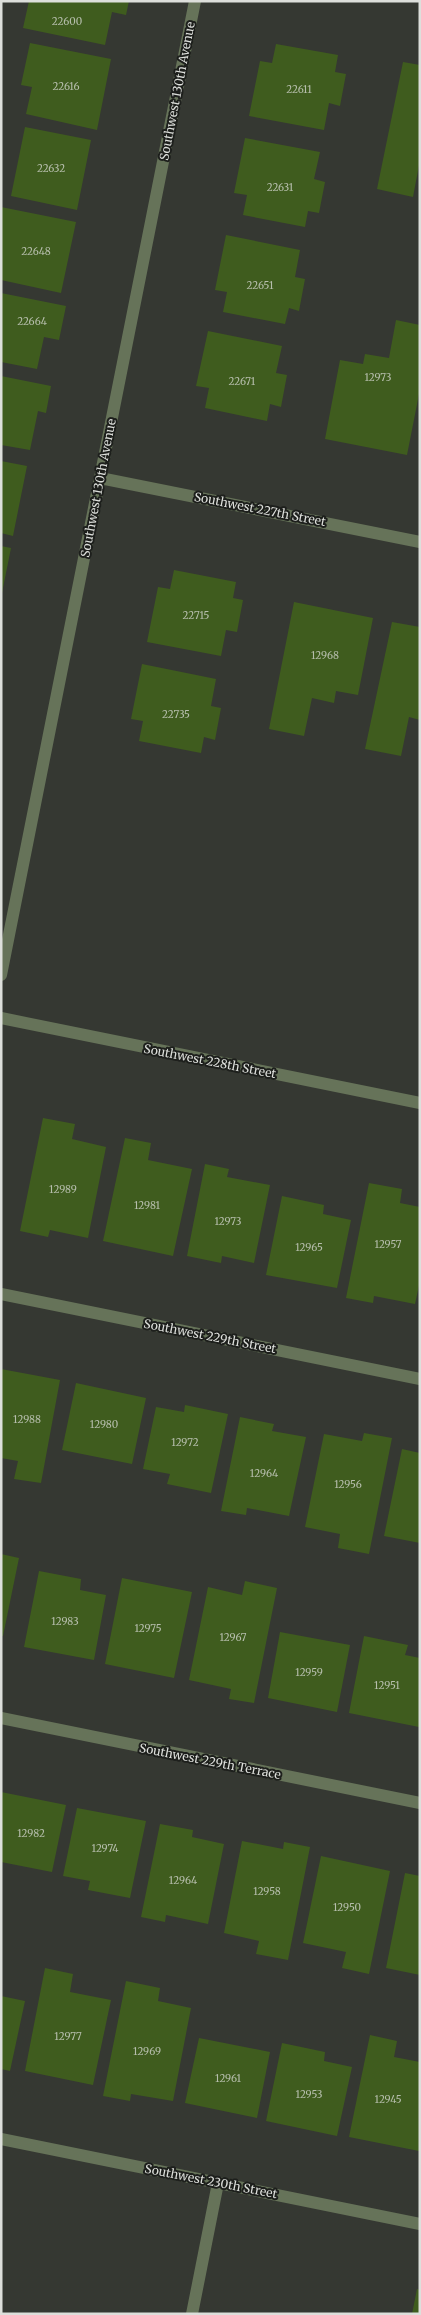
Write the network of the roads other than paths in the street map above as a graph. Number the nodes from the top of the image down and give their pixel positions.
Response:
1 (194, 1) edge
2 (100, 478) junction
3 (420, 542) edge
4 (1, 975) edge
5 (1, 1018) edge
6 (420, 1103) edge
7 (1, 1294) edge
8 (420, 1379) edge
9 (1, 1718) edge
10 (420, 1803) edge
11 (1, 2139) edge
12 (218, 2183) junction
13 (420, 2224) edge
14 (192, 2314) edge

1 - 2 street, Southwest 130th Avenue
2 - 3 street, Southwest 227th Street
2 - 4 street, Southwest 130th Avenue
5 - 6 street, Southwest 228th Street
7 - 8 street, Southwest 229th Street
9 - 10 street, Southwest 229th Terrace
11 - 12 street, Southwest 230th Street
12 - 13 street, Southwest 230th Street
12 - 14 street

